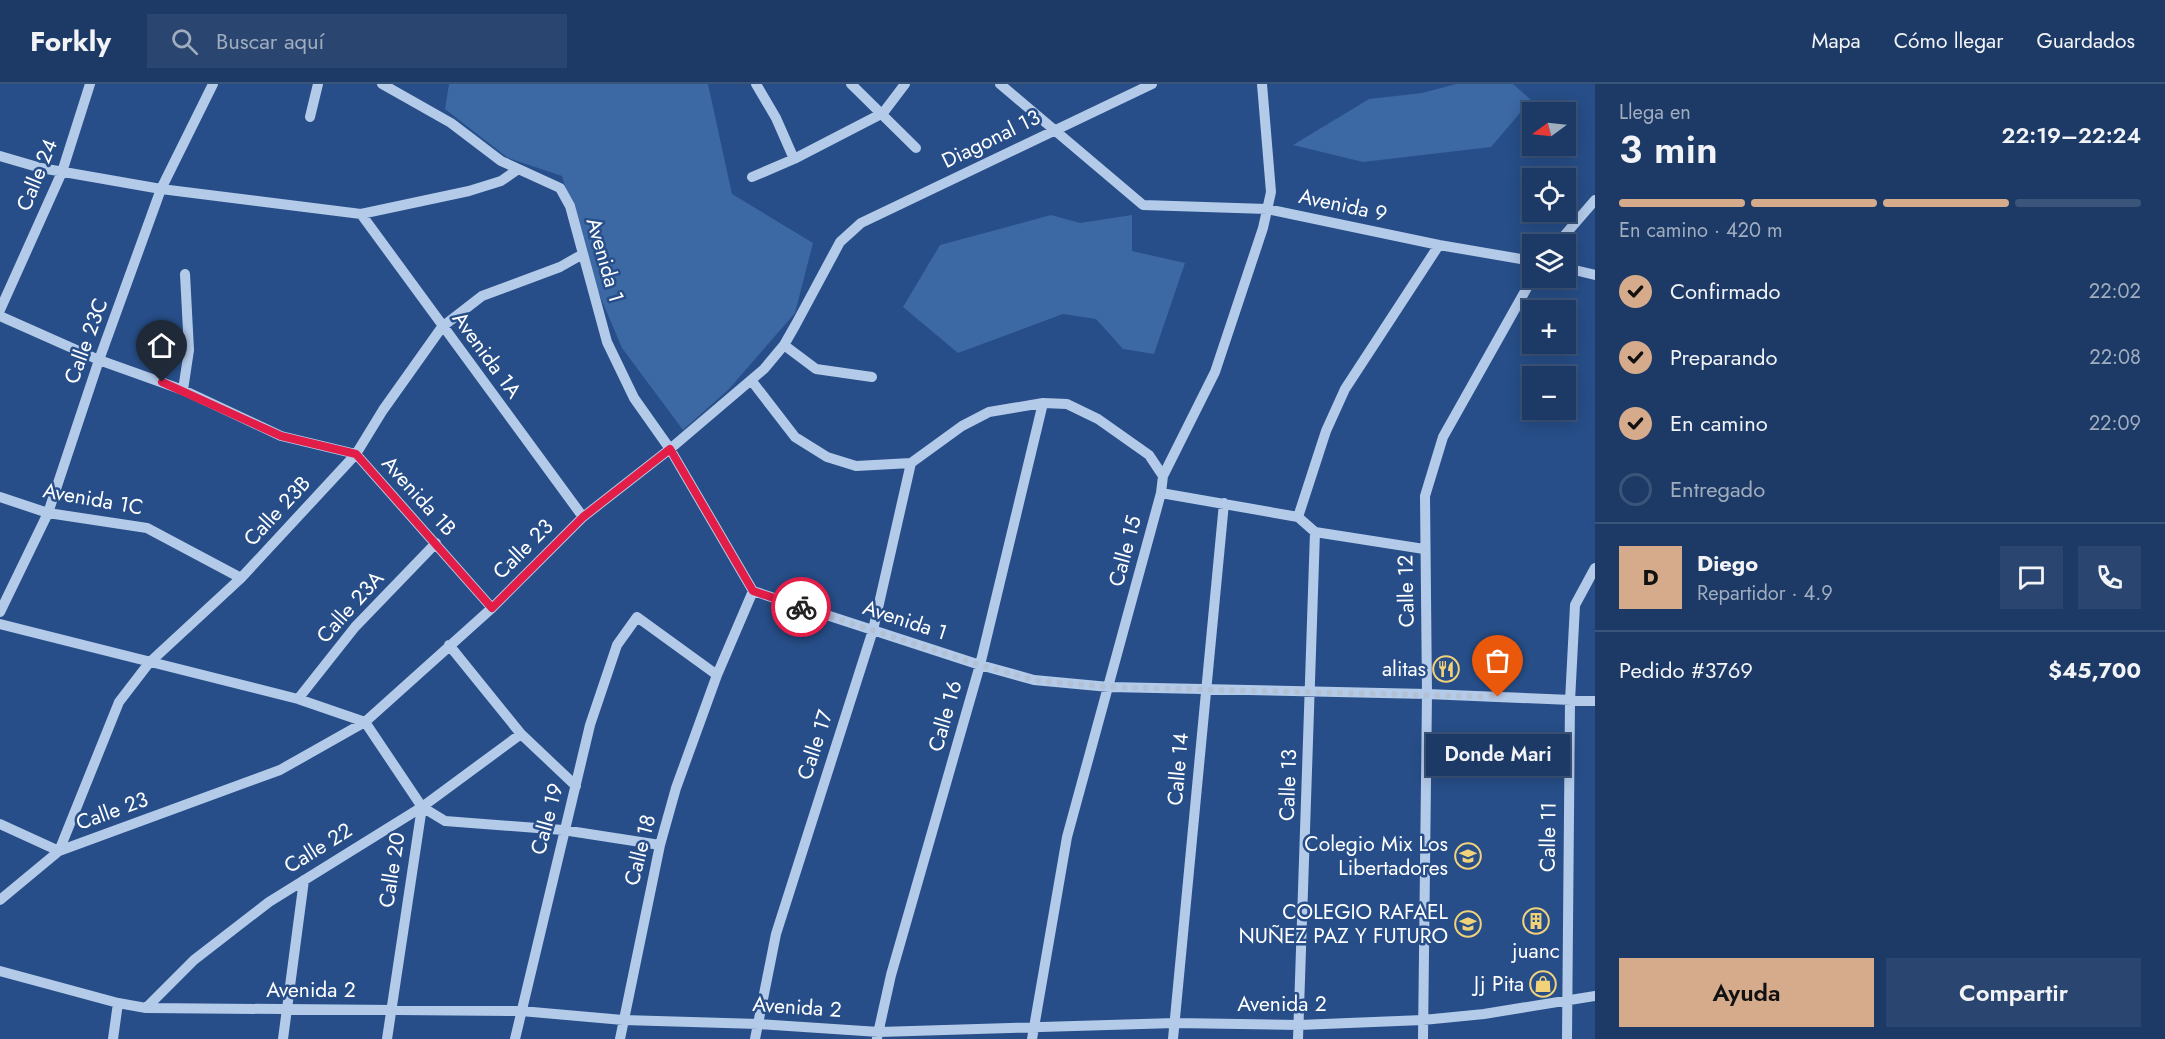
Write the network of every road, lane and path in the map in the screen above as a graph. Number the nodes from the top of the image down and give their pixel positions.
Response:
1 (90, 84) edge
2 (213, 84) edge
3 (318, 84) edge
4 (382, 84) edge
5 (756, 84) edge
6 (851, 84) edge
7 (905, 84) edge
8 (1000, 84) edge
9 (1152, 84) edge
10 (1262, 84) edge
11 (883, 113) junction
12 (310, 117) dead end
13 (1056, 130) junction
14 (916, 148) dead end
15 (0, 156) edge
16 (794, 159) junction
17 (518, 170) junction
18 (62, 172) junction
19 (752, 177) dead end
20 (161, 189) junction
21 (1595, 200) edge
22 (1267, 209) junction
23 (361, 214) junction
24 (848, 232) joint
25 (1566, 234) edge
26 (1439, 245) junction
27 (583, 254) junction
28 (1522, 259) edge
29 (1576, 270) edge
30 (185, 274) dead end
31 (1595, 275) edge
32 (1527, 288) edge
33 (0, 310) edge
34 (0, 316) edge
35 (442, 327) junction
36 (784, 345) junction
37 (99, 360) junction
38 (872, 378) dead end
39 (751, 380) junction
40 (183, 390) junction
41 (1042, 403) junction
42 (670, 449) junction
43 (356, 454) junction
44 (911, 463) junction
45 (1163, 476) junction
46 (1161, 493) junction
47 (0, 497) edge
48 (1224, 503) junction
49 (48, 513) junction
50 (583, 517) junction
51 (1298, 517) junction
52 (1315, 532) junction
53 (435, 543) junction
54 (1424, 549) junction
55 (1595, 568) edge
56 (241, 578) junction
57 (753, 591) junction
58 (492, 608) junction
59 (0, 612) edge
60 (0, 624) edge
61 (873, 630) junction
62 (449, 645) junction
63 (149, 663) junction
64 (980, 665) junction
65 (717, 675) junction
66 (1109, 687) junction
67 (1205, 687) junction
68 (1311, 692) junction
69 (1427, 694) junction
70 (298, 699) junction
71 (1570, 700) junction
72 (1595, 701) edge
73 (365, 722) junction
74 (521, 734) junction
75 (576, 786) junction
76 (422, 807) junction
77 (0, 824) edge
78 (563, 830) junction
79 (660, 845) junction
80 (59, 851) junction
81 (304, 879) junction
82 (0, 900) edge
83 (0, 971) edge
84 (1595, 996) edge
85 (1566, 999) junction
86 (118, 1003) junction
87 (146, 1008) junction
88 (287, 1010) junction
89 (391, 1010) junction
90 (521, 1011) junction
91 (623, 1020) junction
92 (1423, 1020) junction
93 (1175, 1023) junction
94 (759, 1024) junction
95 (1299, 1025) junction
96 (1033, 1027) junction
97 (878, 1036) edge
98 (113, 1039) edge
99 (284, 1039) edge
100 (387, 1039) edge
101 (515, 1039) edge
102 (620, 1039) edge
103 (755, 1039) edge
104 (1032, 1039) edge
105 (1173, 1039) edge
106 (1298, 1039) edge
107 (1423, 1039) edge
108 (1567, 1039) edge

1 - 18 street, Calle 24
2 - 20 street, Calle 23C
3 - 12 street
4 - 17 street, Avenida 1
5 - 16 street
6 - 11 street
7 - 11 street
8 - 13 street
9 - 13 street, Diagonal 13
10 - 22 street, Calle 15
11 - 14 street
11 - 16 street
13 - 22 street, Avenida 9
13 - 24 street, Diagonal 13
15 - 18 street
16 - 19 street
17 - 23 street
17 - 27 street, Avenida 1
18 - 20 street
18 - 33 street, Calle 24
20 - 23 street
20 - 37 street, Calle 23C
21 - 25 street
22 - 26 street, Avenida 9
22 - 45 street, Calle 15
23 - 35 street, Avenida 1A
24 - 36 street, Calle 23
26 - 28 street, Avenida 9
26 - 51 street
27 - 35 street, Calle 23B
27 - 42 street, Avenida 1
29 - 31 street
30 - 40 street
32 - 54 street, Calle 12
34 - 37 street, Avenida 1B
35 - 43 street, Calle 23B
35 - 50 street, Avenida 1A
36 - 38 street
36 - 39 street, Calle 23
37 - 40 street, Avenida 1B
37 - 49 street, Calle 23C
39 - 42 street, Calle 23
39 - 44 street
40 - 43 street, Avenida 1B
41 - 44 street
41 - 45 street
41 - 64 street, Calle 16
42 - 50 street, Calle 23
42 - 57 street, Avenida 1
43 - 53 street, Avenida 1B
43 - 56 street, Calle 23B
44 - 61 street, Calle 17
45 - 46 street, Calle 15
46 - 48 street
46 - 66 street, Calle 15
47 - 49 street, Avenida 1C
48 - 51 street
48 - 67 street, Calle 14
49 - 56 street, Avenida 1C
49 - 59 street, Calle 23C
50 - 58 street, Calle 23
51 - 52 street
52 - 54 street
52 - 68 street, Calle 13
53 - 58 street, Avenida 1B
53 - 70 street, Calle 23A
54 - 69 street, Calle 12
55 - 71 street, Calle 11
56 - 63 street, Calle 23B
57 - 61 street, Avenida 1
57 - 65 street, Calle 18
58 - 62 street, Calle 23
60 - 63 street
61 - 64 street, Avenida 1
61 - 94 street, Calle 17
62 - 73 street, Calle 23
62 - 74 street
63 - 70 street
63 - 80 street, Calle 23B
64 - 66 street, Avenida 1
64 - 97 street, Calle 16
65 - 75 street, Calle 19
65 - 79 street, Calle 18
66 - 67 street, Avenida 1
66 - 96 street, Calle 15
67 - 68 street, Avenida 1
67 - 93 street, Calle 14
68 - 69 street, Avenida 1
68 - 95 street, Calle 13
69 - 71 street, Avenida 1
69 - 92 street, Calle 12
70 - 73 street
71 - 72 street, Avenida 1
71 - 85 street, Calle 11
73 - 76 street, Calle 20
73 - 80 street, Calle 23
74 - 75 street
74 - 76 street, Calle 22
75 - 78 street, Calle 19
76 - 78 street
76 - 81 street, Calle 22
76 - 89 street, Calle 20
77 - 80 street
78 - 79 street
78 - 90 street, Calle 19
79 - 91 street, Calle 18
80 - 82 street
81 - 87 street, Calle 22
81 - 88 street
83 - 86 street, Avenida 2
84 - 85 street, Avenida 2
85 - 92 street, Avenida 2
85 - 108 street, Calle 11
86 - 87 street, Avenida 2
86 - 98 street
87 - 88 street, Avenida 2
88 - 89 street, Avenida 2
88 - 99 street
89 - 90 street, Avenida 2
89 - 100 street, Calle 20
90 - 91 street, Avenida 2
90 - 101 street, Calle 19
91 - 94 street, Avenida 2
91 - 102 street, Calle 18
92 - 95 street, Avenida 2
92 - 107 street, Calle 12
93 - 95 street, Avenida 2
93 - 96 street, Avenida 2
93 - 105 street, Calle 14
94 - 97 street, Avenida 2
94 - 103 street, Calle 17
95 - 106 street, Calle 13
96 - 97 street, Avenida 2
96 - 104 street, Calle 15

